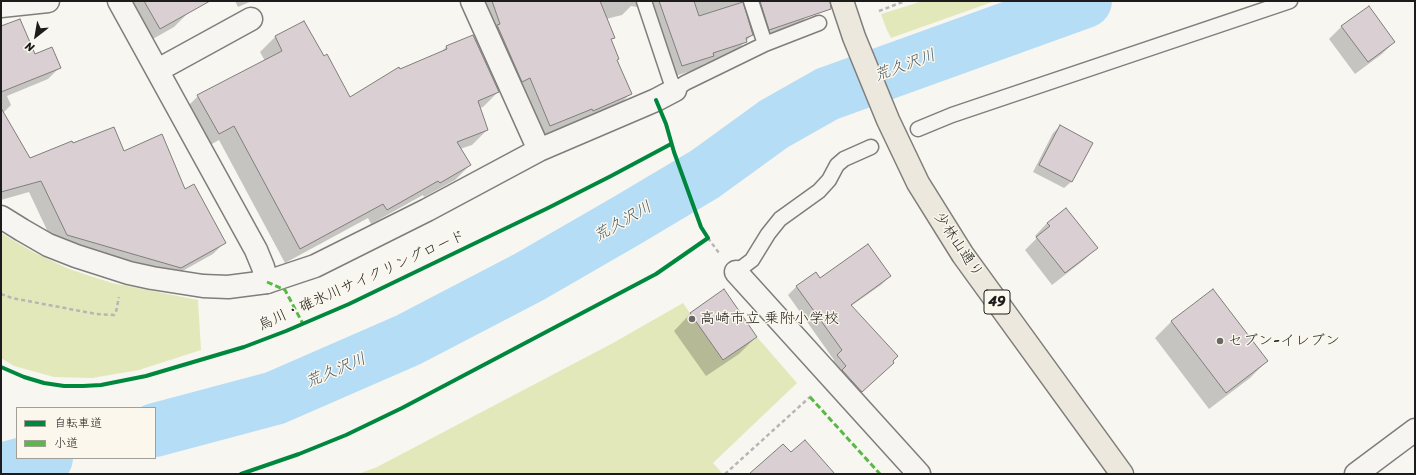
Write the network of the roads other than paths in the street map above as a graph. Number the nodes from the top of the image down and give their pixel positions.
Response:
1 (48, 1) edge
2 (119, 1) edge
3 (472, 1) edge
4 (644, 1) edge
5 (751, 1) edge
6 (842, 1) edge
7 (1290, 1) edge
8 (1, 6) edge
9 (252, 20) dead end
10 (819, 23) dead end
11 (765, 44) junction
12 (158, 70) junction
13 (675, 90) junction
14 (918, 129) dead end
15 (871, 147) dead end
16 (539, 150) junction
17 (1, 217) edge
18 (736, 272) joint
19 (267, 282) junction
20 (1415, 430) edge
21 (919, 474) edge
22 (1122, 474) edge
23 (1356, 474) edge

1 - 8 street
2 - 12 street
3 - 16 street
4 - 13 lane
5 - 11 lane
6 - 22 main road, 少林山通り / 49
7 - 14 lane
9 - 12 street
10 - 11 lane
11 - 13 lane
12 - 19 street
13 - 16 street
15 - 18 lane
16 - 19 street
17 - 19 street
18 - 21 street
20 - 23 street

